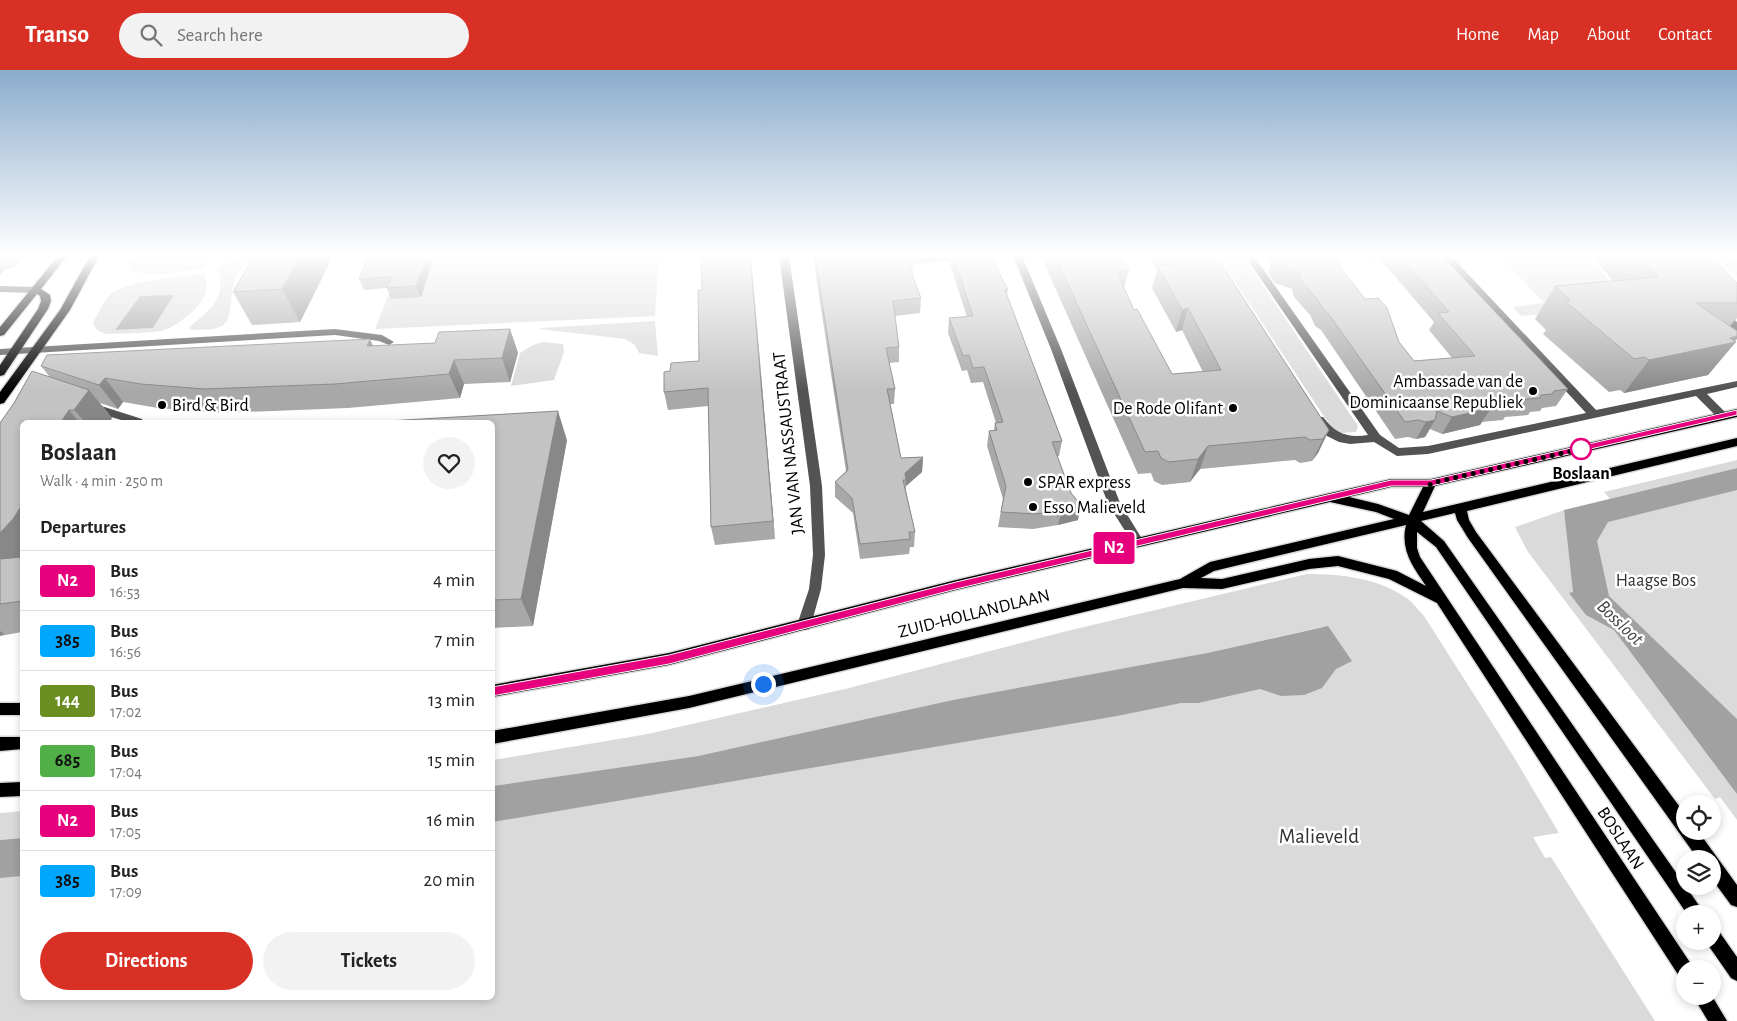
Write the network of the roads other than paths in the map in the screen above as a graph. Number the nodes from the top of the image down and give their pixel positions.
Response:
1 (27, 300) edge
2 (46, 300) edge
3 (70, 300) edge
4 (790, 300) edge
5 (1035, 300) edge
6 (1280, 300) edge
7 (1487, 300) edge
8 (1713, 303) edge
9 (1737, 328) edge
10 (0, 333) edge
11 (389, 342) dead end
12 (38, 350) junction
13 (16, 351) junction
14 (0, 352) edge
15 (0, 373) edge
16 (1737, 384) edge
17 (1696, 391) junction
18 (0, 400) edge
19 (84, 404) edge
20 (1315, 413) edge
21 (1737, 413) edge
22 (1594, 415) junction
23 (1723, 416) junction
24 (132, 420) edge
25 (1376, 438) junction
26 (1737, 442) edge
27 (1431, 483) junction
28 (1327, 498) junction
29 (1460, 508) junction
30 (1412, 520) junction
31 (1138, 542) junction
32 (1183, 583) junction
33 (1443, 603) junction
34 (804, 625) junction
35 (495, 690) edge
36 (0, 709) edge
37 (20, 709) edge
38 (495, 737) edge
39 (20, 743) edge
40 (0, 744) edge
41 (20, 789) edge
42 (0, 790) edge
43 (1676, 815) edge
44 (1721, 877) edge
45 (1737, 899) edge
46 (1691, 905) edge
47 (1721, 949) edge
48 (1678, 960) edge
49 (1737, 972) edge
50 (1708, 1005) edge
51 (1718, 1021) edge

1 - 10 main road
2 - 13 main road
3 - 12 main road
4 - 34 street, JAN VAN NASSAUSTRAAT
5 - 31 street
6 - 25 street
7 - 22 street
8 - 9 street
11 - 12 street
12 - 13 street
12 - 18 main road
13 - 14 street
13 - 15 main road
16 - 17 street
17 - 22 street
17 - 23 street
19 - 24 street
20 - 25 street
21 - 23 main road, ZUID-HOLLANDLAAN
22 - 25 street
23 - 27 main road, ZUID-HOLLANDLAAN
26 - 29 main road, ZUID-HOLLANDLAAN
27 - 28 main road, ZUID-HOLLANDLAAN
27 - 30 main road, BOSLAAN
28 - 30 main road, BOSLAAN
28 - 31 main road, ZUID-HOLLANDLAAN
29 - 30 main road, ZUID-HOLLANDLAAN
29 - 43 main road
30 - 32 main road, ZUID-HOLLANDLAAN
30 - 33 main road, BOSLAAN
30 - 46 main road, BOSLAAN
31 - 34 main road, ZUID-HOLLANDLAAN
32 - 33 main road
32 - 38 main road, ZUID-HOLLANDLAAN
33 - 48 main road, BOSLAAN
34 - 35 main road, ZUID-HOLLANDLAAN
36 - 37 main road
39 - 40 main road
41 - 42 main road
44 - 45 main road
47 - 49 main road
50 - 51 main road

